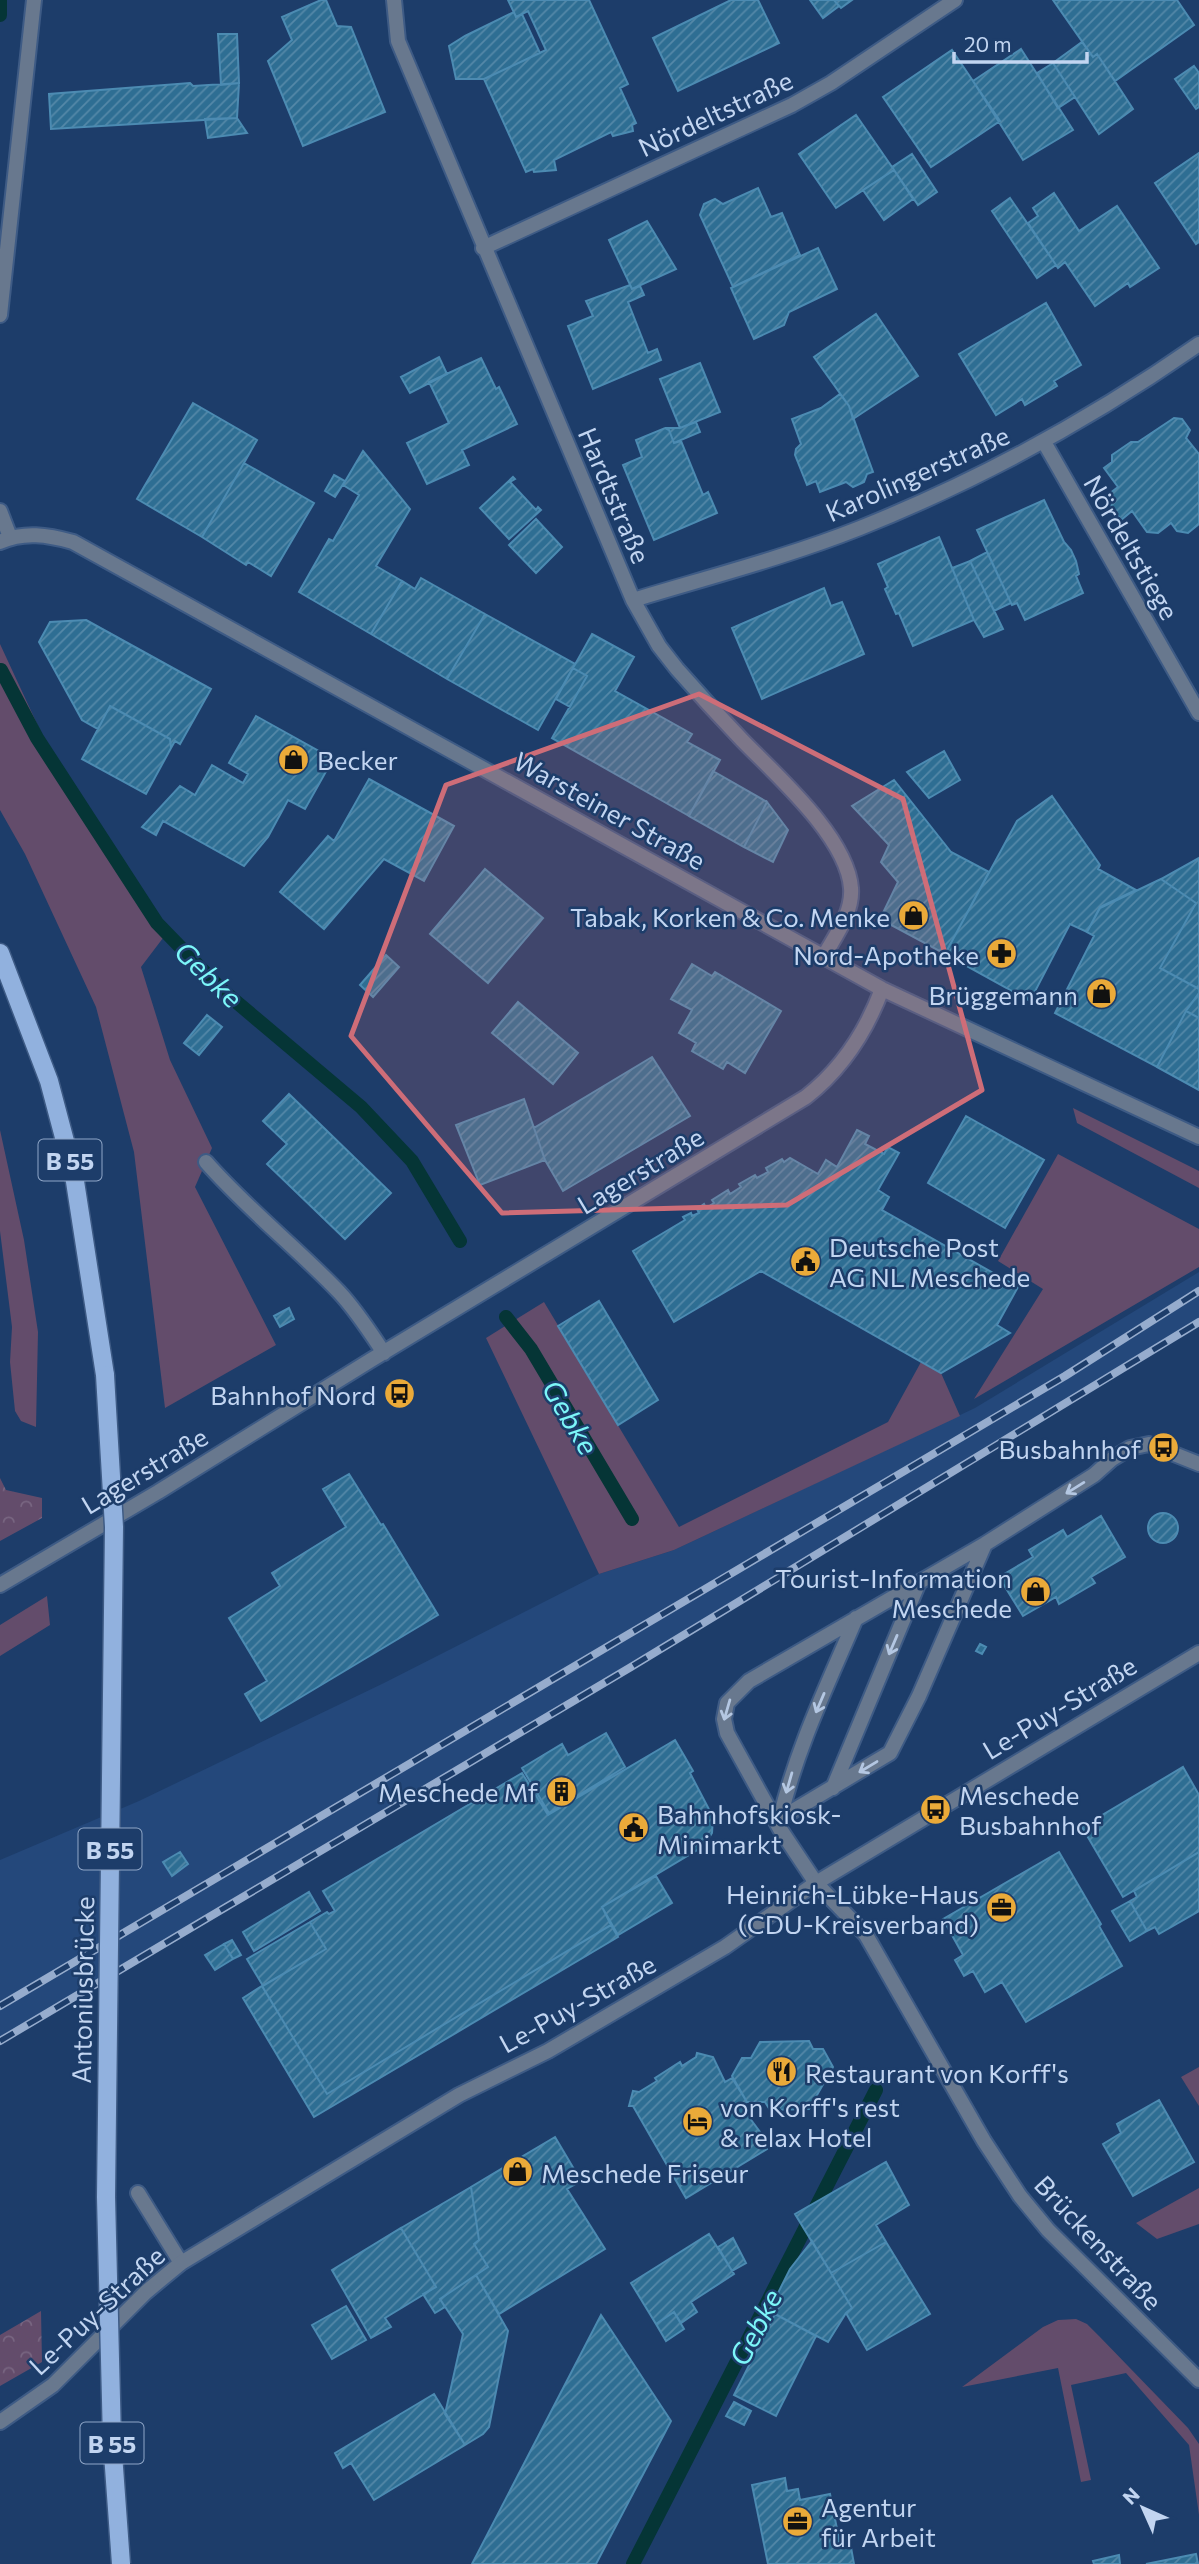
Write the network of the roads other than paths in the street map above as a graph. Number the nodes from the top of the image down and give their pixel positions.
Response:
1 (34, 0) edge
2 (394, 0) edge
3 (956, 0) edge
4 (483, 248) junction
5 (0, 315) edge
6 (1199, 344) edge
7 (1044, 442) junction
8 (0, 511) edge
9 (5, 539) edge
10 (633, 600) junction
11 (1199, 713) edge
12 (0, 953) edge
13 (824, 956) junction
14 (882, 989) junction
15 (1199, 1137) edge
16 (205, 1163) dead end
17 (384, 1353) junction
18 (1199, 1464) edge
19 (985, 1544) junction
20 (919, 1582) junction
21 (0, 1585) edge
22 (856, 1618) junction
23 (1199, 1653) edge
24 (833, 1788) junction
25 (778, 1820) junction
26 (816, 1883) junction
27 (138, 2193) dead end
28 (181, 2263) junction
29 (1199, 2380) edge
30 (0, 2422) edge
31 (121, 2564) edge

1 - 5 street
2 - 4 street, Hardtstraße
3 - 4 street, Nördeltstraße
4 - 10 street, Hardtstraße
6 - 7 street, Karolingerstraße
7 - 10 street, Karolingerstraße
7 - 11 street, Nördeltstiege
8 - 9 street
9 - 13 street, Warsteiner Straße
10 - 13 street, Hardtstraße
12 - 31 main road, Antoniusbrücke / B 55, bridge
13 - 14 street, Warsteiner Straße
14 - 15 street, Warsteiner Straße
14 - 17 street, Lagerstraße
16 - 17 street
17 - 21 street, Lagerstraße
18 -> 19 street, Brückenstraße
19 - 20 street, Brückenstraße
19 -> 24 street
20 - 22 street, Brückenstraße
20 -> 24 street
22 -> 25 street
22 -> 25 street, Brückenstraße
23 - 26 street, Le-Puy-Straße
24 - 25 street
25 - 26 street, Brückenstraße
26 - 28 street, Le-Puy-Straße
26 - 29 street, Brückenstraße
27 - 28 street
28 - 30 street, Le-Puy-Straße

